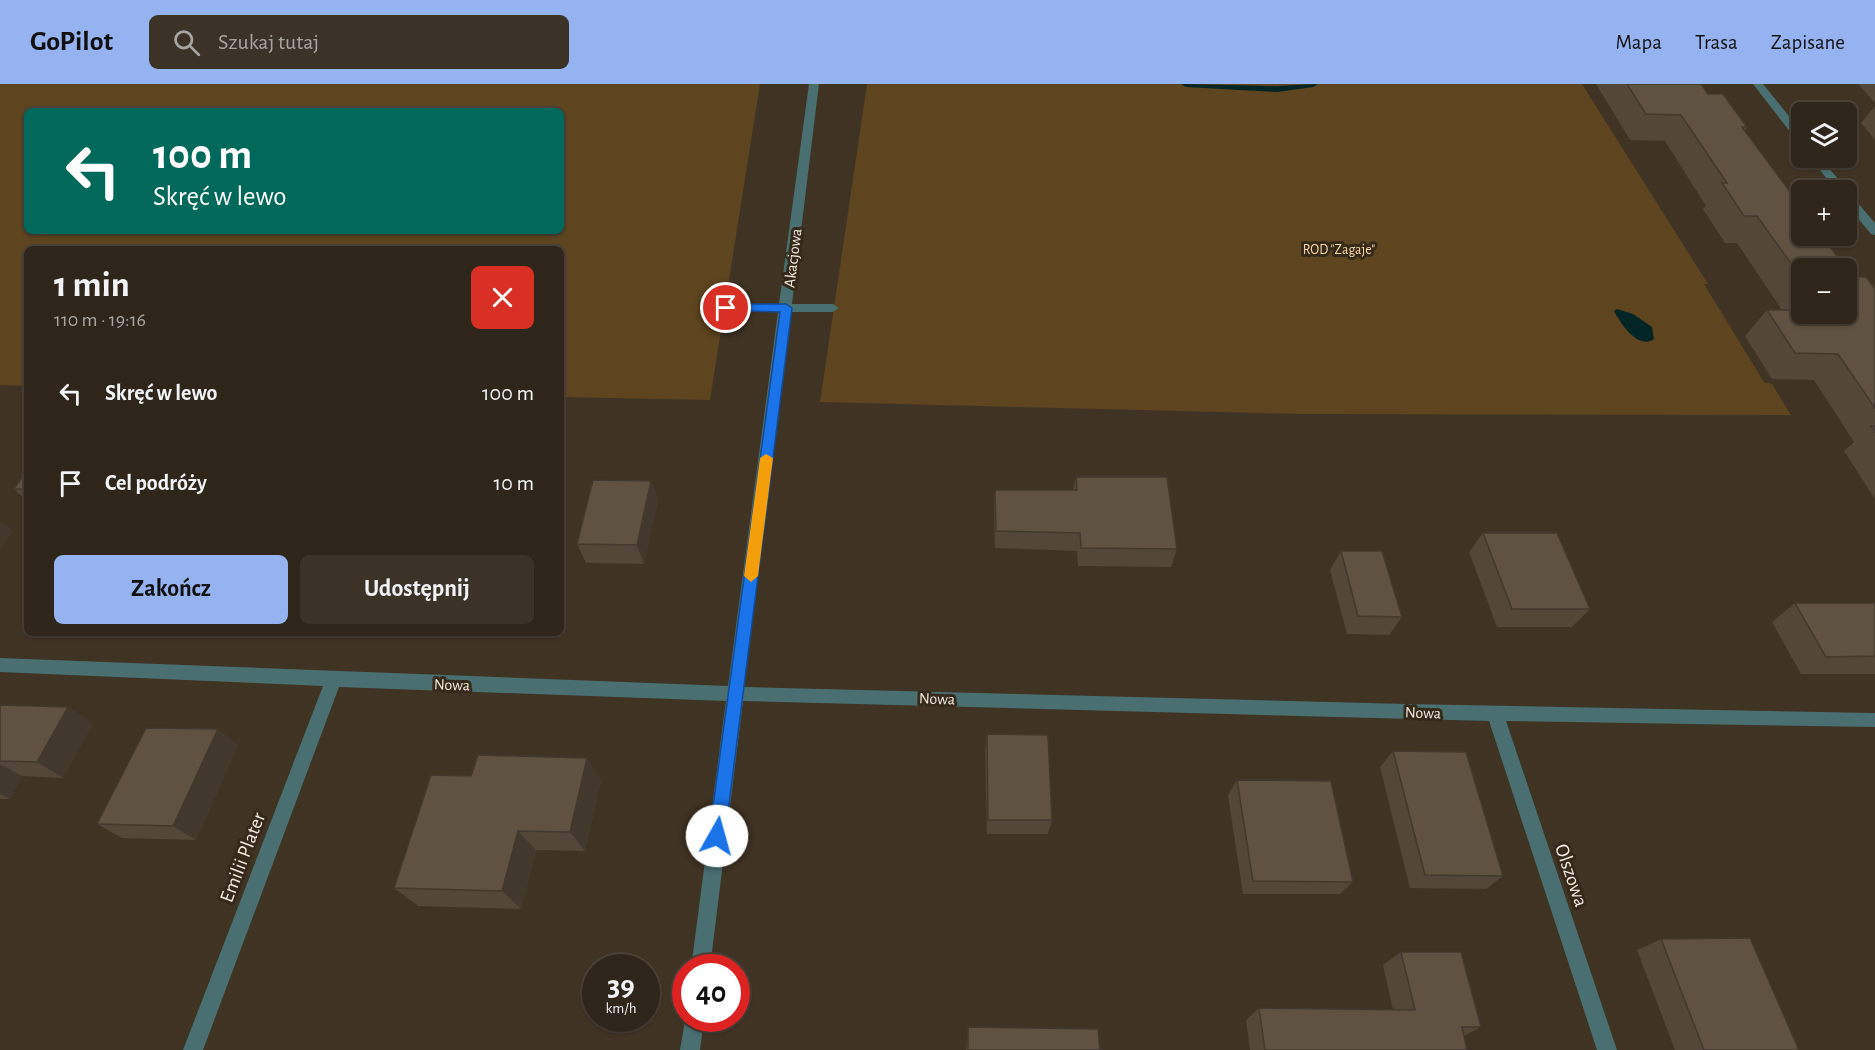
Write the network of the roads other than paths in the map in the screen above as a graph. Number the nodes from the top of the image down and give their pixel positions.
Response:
1 (814, 84) edge
2 (1758, 84) edge
3 (1791, 126) edge
4 (1823, 168) edge
5 (1834, 180) edge
6 (1857, 209) edge
7 (1875, 231) edge
8 (726, 308) dead end
9 (786, 308) junction
10 (833, 308) dead end
11 (0, 665) edge
12 (333, 680) junction
13 (736, 693) junction
14 (1495, 714) junction
15 (1875, 720) edge
16 (702, 954) edge
17 (692, 1032) edge
18 (193, 1050) edge
19 (690, 1050) edge
20 (1607, 1050) edge

1 - 9 street, Akacjowa
2 - 3 street
4 - 5 street
6 - 7 street
8 - 9 street
9 - 10 street
9 - 13 street, Akacjowa
11 - 12 street, Nowa
12 - 13 street, Nowa
12 - 18 street, Emilii Plater
13 - 14 street, Nowa
13 - 16 street, Akacjowa
14 - 15 street, Nowa
14 - 20 street, Olszowa
17 - 19 street

